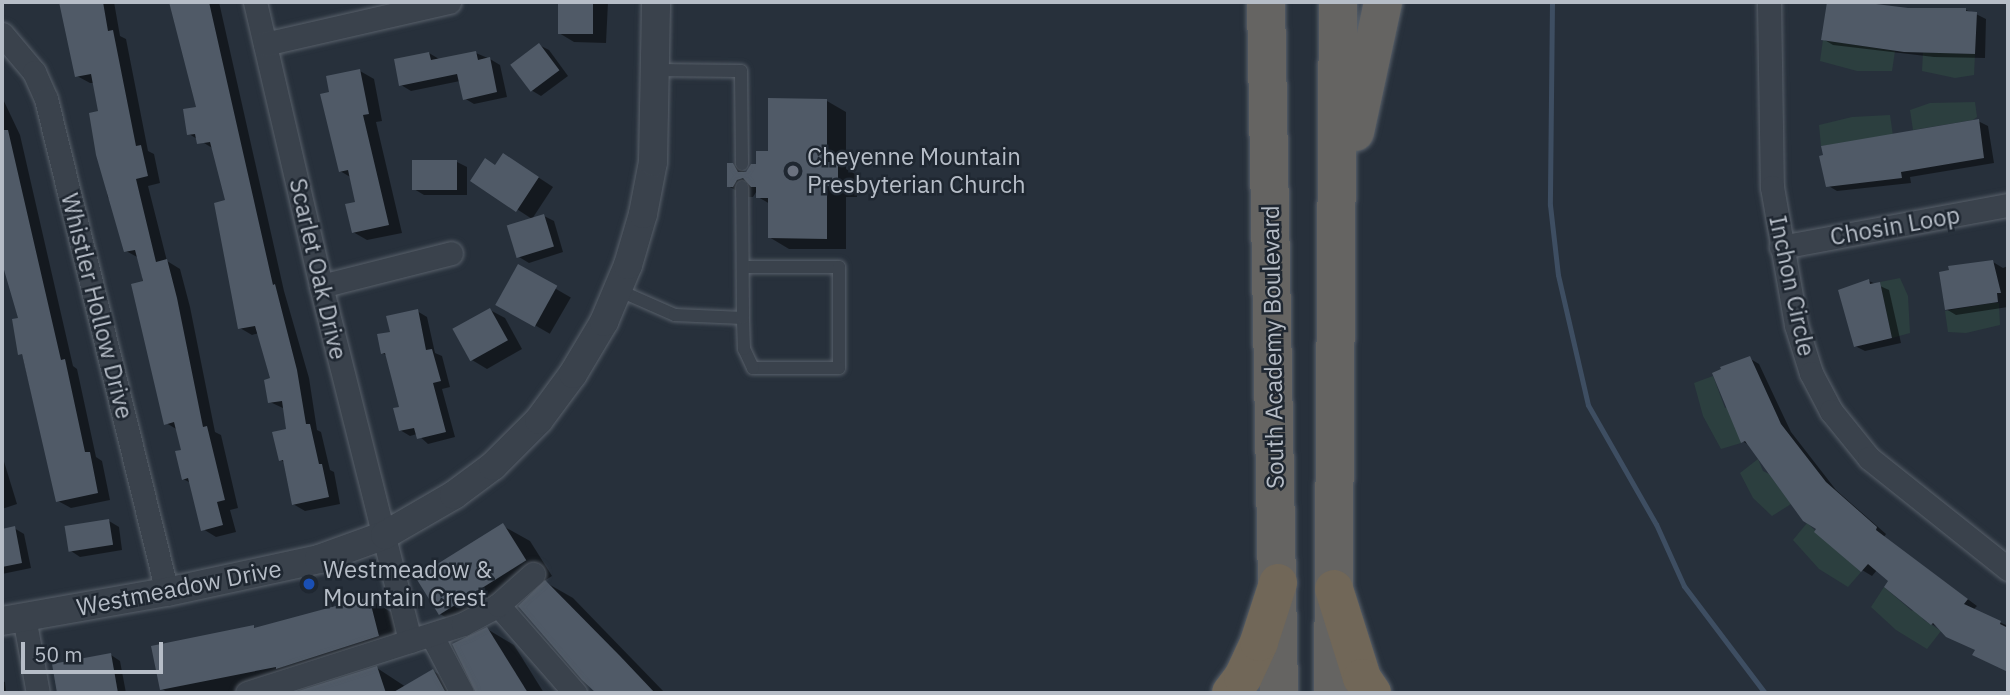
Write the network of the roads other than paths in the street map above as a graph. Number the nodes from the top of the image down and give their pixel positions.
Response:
1 (255, 2) edge
2 (449, 2) edge
3 (656, 2) edge
4 (1258, 2) edge
5 (1266, 2) edge
6 (1338, 2) edge
7 (1383, 2) edge
8 (1769, 2) edge
9 (2, 34) edge
10 (265, 44) junction
11 (1266, 48) junction
12 (656, 71) junction
13 (742, 163) dead end
14 (742, 187) dead end
15 (2008, 205) edge
16 (1781, 247) junction
17 (452, 253) dead end
18 (743, 267) junction
19 (1337, 277) junction
20 (321, 286) junction
21 (618, 290) junction
22 (743, 318) junction
23 (385, 535) junction
24 (2008, 569) edge
25 (533, 574) dead end
26 (1278, 583) junction
27 (1334, 589) junction
28 (166, 592) junction
29 (498, 605) junction
30 (13, 619) edge
31 (421, 639) junction
32 (38, 693) edge
33 (247, 693) edge
34 (462, 693) edge
35 (575, 693) edge
36 (1231, 693) edge
37 (1279, 693) edge
38 (1333, 693) edge
39 (1372, 693) edge

1 - 10 street, Scarlet Oak Drive
2 - 10 street
3 - 12 street, Westmeadow Drive
4 - 11 highway
5 - 11 highway, South Academy Boulevard
6 - 19 highway
7 - 19 highway
8 - 16 street, Inchon Circle
9 - 28 street, Whistler Hollow Drive
10 - 20 street, Scarlet Oak Drive
11 - 26 highway, South Academy Boulevard
12 - 13 lane
12 - 21 street, Westmeadow Drive
14 - 18 lane
15 - 16 street, Chosin Loop
16 - 24 street, Inchon Circle
17 - 20 street
18 - 22 lane
18 - 22 lane
19 - 27 highway
20 - 23 street, Scarlet Oak Drive
21 - 22 lane
21 - 23 street, Westmeadow Drive
23 - 28 street, Westmeadow Drive
23 - 31 street, Scarlet Oak Drive
25 - 29 street
26 - 36 highway
26 - 37 highway, South Academy Boulevard
27 - 38 highway
27 - 39 highway
28 - 30 street, Westmeadow Drive
29 - 31 street
29 - 35 street
30 - 32 street
31 - 33 street
31 - 34 street, Scarlet Oak Drive

